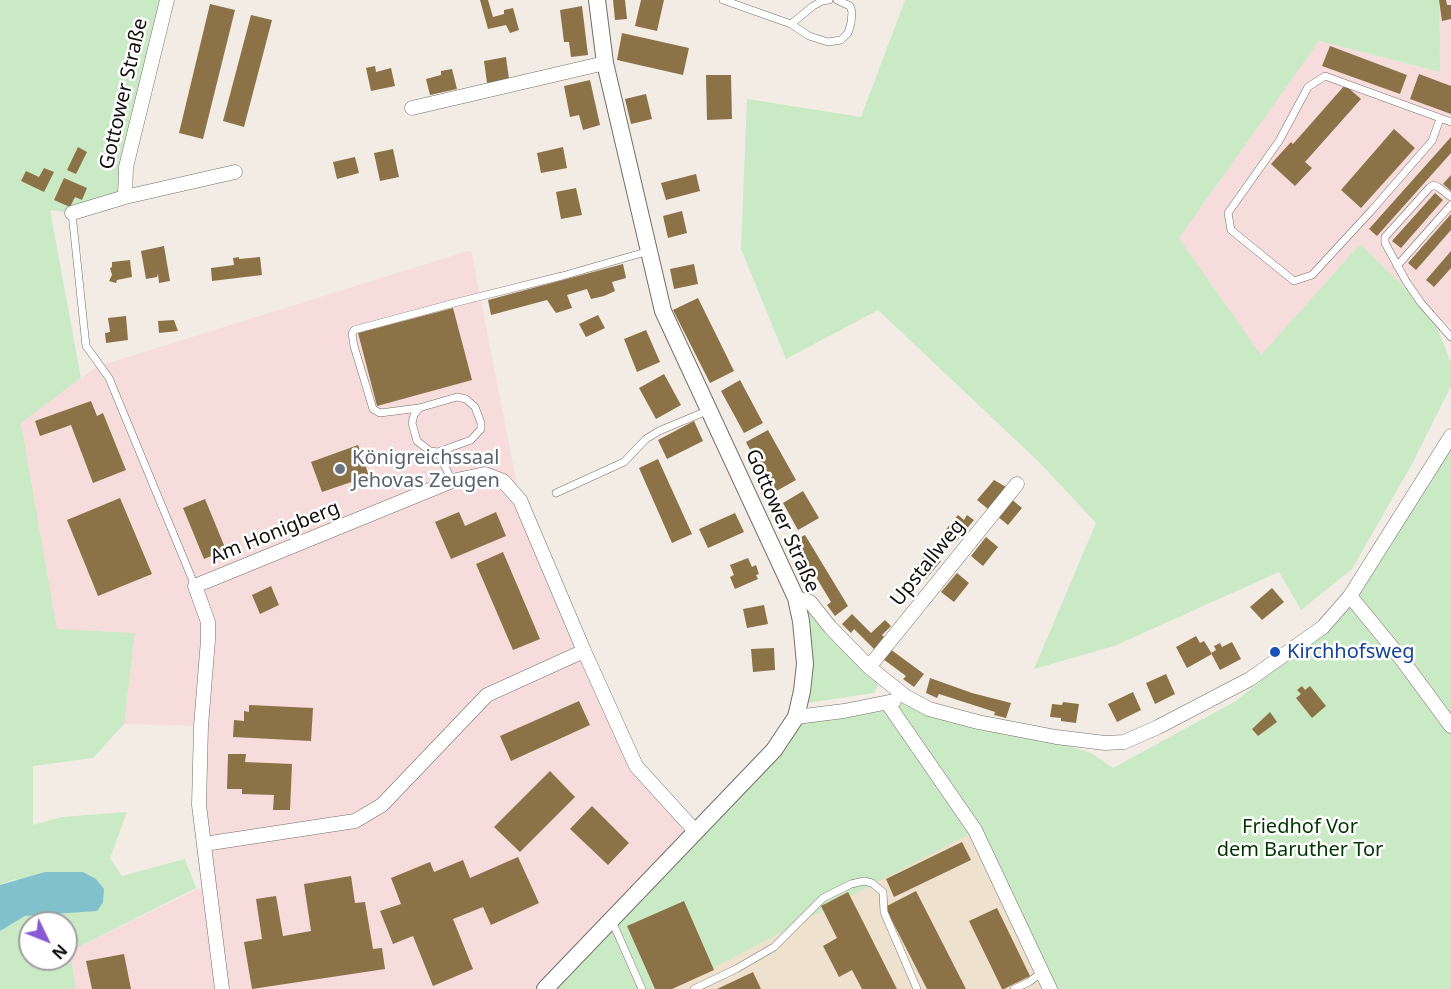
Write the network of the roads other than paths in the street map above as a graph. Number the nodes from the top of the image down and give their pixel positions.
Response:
1 (167, 0) edge
2 (597, 0) edge
3 (723, 0) edge
4 (829, 0) edge
5 (837, 0) edge
6 (791, 24) junction
7 (605, 63) junction
8 (412, 108) dead end
9 (1440, 118) junction
10 (1451, 122) edge
11 (235, 172) dead end
12 (125, 197) junction
13 (1451, 197) edge
14 (1451, 205) edge
15 (72, 213) joint
16 (649, 251) junction
17 (1397, 266) junction
18 (1451, 337) edge
19 (419, 408) junction
20 (709, 410) junction
21 (1451, 436) edge
22 (438, 452) junction
23 (452, 482) junction
24 (1017, 484) dead end
25 (556, 493) dead end
26 (195, 586) junction
27 (1350, 596) junction
28 (796, 598) junction
29 (584, 651) junction
30 (869, 667) junction
31 (905, 696) junction
32 (888, 704) junction
33 (796, 717) junction
34 (1451, 726) edge
35 (696, 832) junction
36 (204, 844) junction
37 (612, 921) junction
38 (1042, 972) junction
39 (222, 989) edge
40 (545, 989) edge
41 (642, 989) edge
42 (694, 989) edge
43 (917, 989) edge
44 (1014, 989) edge
45 (1050, 989) edge

1 - 12 street, Gottower Straße
2 - 7 street, Gottower Straße
3 - 6 lane
4 - 6 lane
5 - 6 lane
7 - 8 street
7 - 16 street, Gottower Straße
9 - 9 lane
9 - 10 lane
11 - 12 street, Gottower Straße
12 - 15 street, Gottower Straße
13 - 17 lane
14 - 17 lane
15 - 26 lane
16 - 19 lane
16 - 20 street, Gottower Straße
17 - 18 lane
19 - 22 lane
19 - 22 lane
20 - 25 lane
20 - 28 street, Gottower Straße
21 - 27 street
22 - 23 lane
23 - 26 street, Am Honigberg
23 - 29 street, Am Honigberg
24 - 30 street, Upstallweg
26 - 36 street, Am Honigberg
27 - 31 street
27 - 34 street
28 - 30 street
28 - 33 street, Gottower Straße
29 - 35 street, Am Honigberg
29 - 36 street
30 - 31 street
31 - 32 street
32 - 33 street
32 - 38 street
33 - 35 street, Gottower Straße
35 - 37 street, Gottower Straße
36 - 39 street, Am Honigberg
37 - 40 street, Gottower Straße
37 - 41 lane
38 - 44 lane
38 - 45 street
42 - 43 lane

